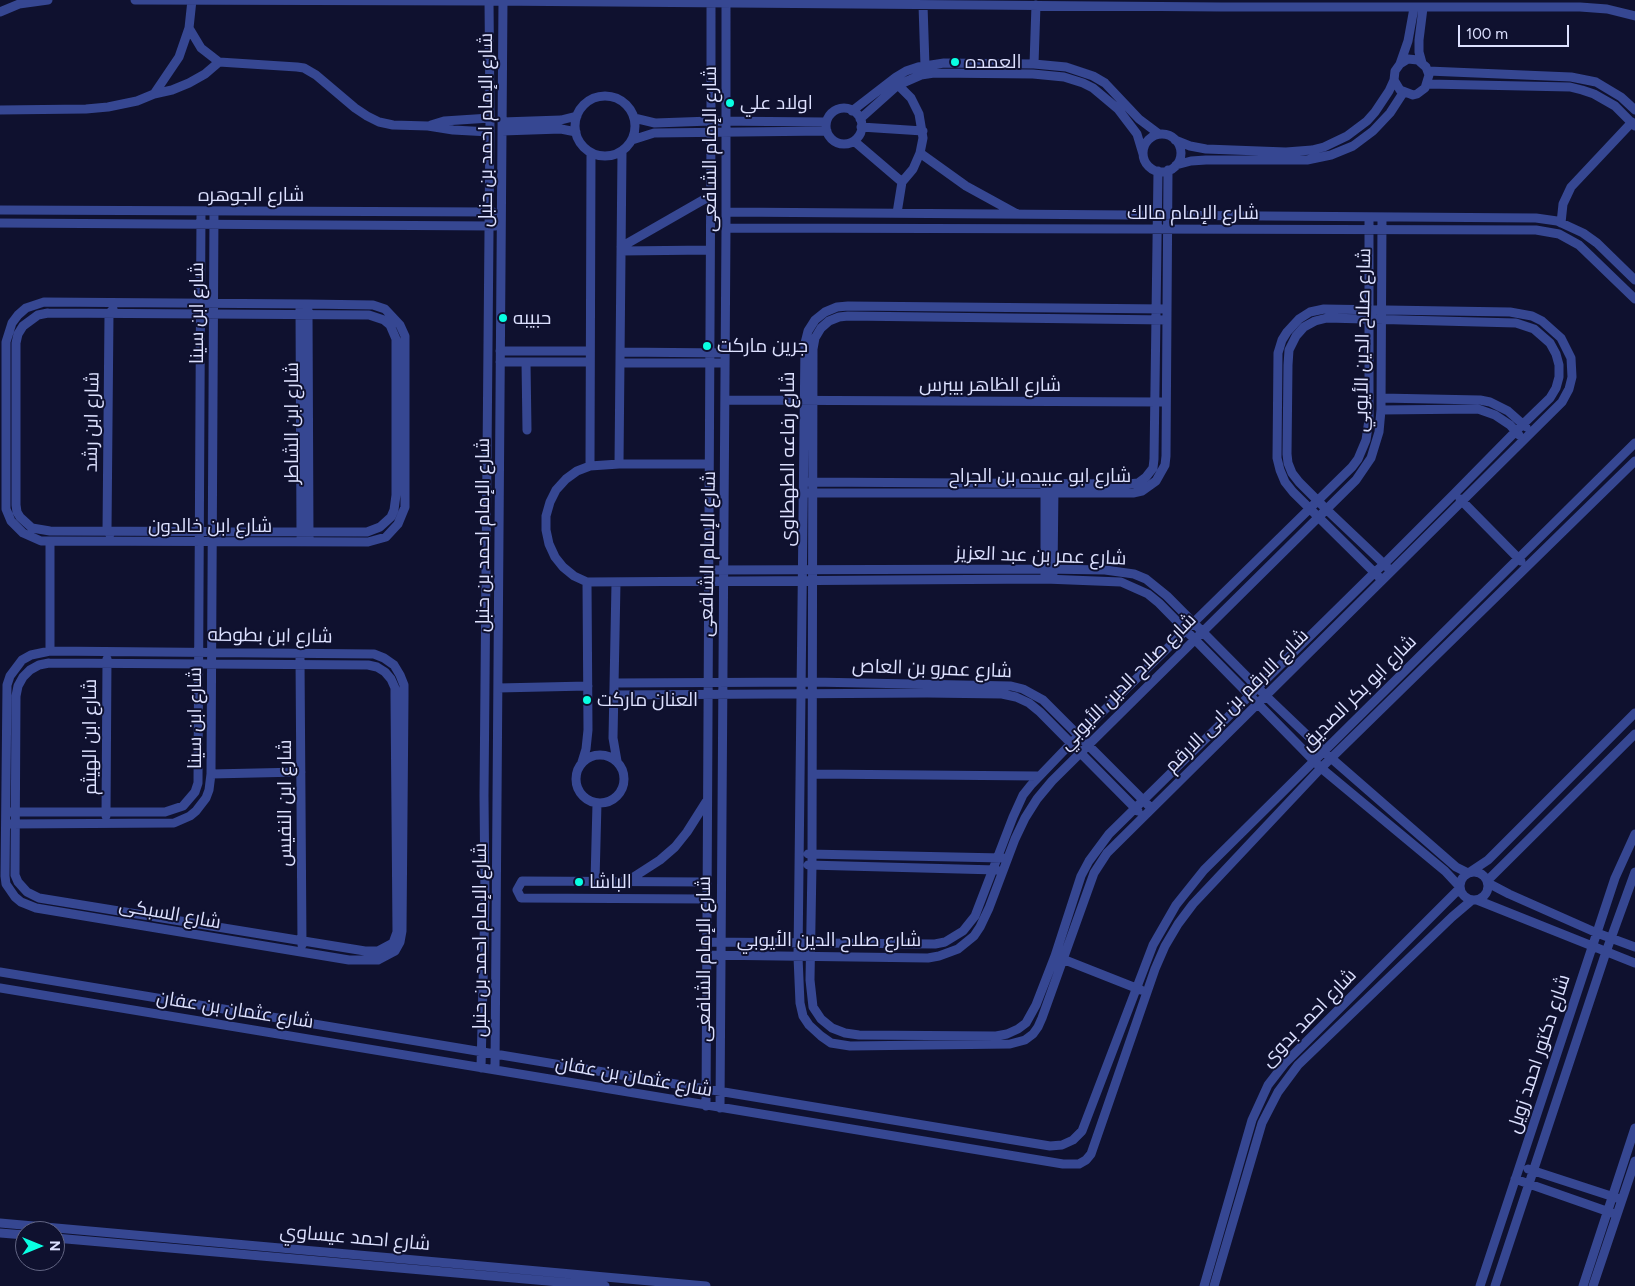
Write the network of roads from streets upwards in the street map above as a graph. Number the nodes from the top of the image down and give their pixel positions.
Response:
1 (48, 0) edge
2 (135, 0) edge
3 (192, 0) edge
4 (342, 0) edge
5 (354, 0) edge
6 (489, 0) edge
7 (503, 0) edge
8 (710, 1) edge
9 (726, 1) edge
10 (1221, 4) edge
11 (1234, 4) edge
12 (1580, 4) edge
13 (1590, 4) edge
14 (923, 5) junction
15 (1036, 5) junction
16 (1419, 8) junction
17 (0, 12) edge
18 (1635, 16) edge
19 (189, 28) junction
20 (219, 62) junction
21 (1422, 63) junction
22 (1034, 64) junction
23 (1400, 64) junction
24 (925, 66) junction
25 (1428, 71) junction
26 (1394, 80) junction
27 (898, 84) junction
28 (1428, 84) junction
29 (1403, 93) junction
30 (154, 94) junction
31 (0, 110) edge
32 (1635, 110) edge
33 (852, 111) junction
34 (577, 116) junction
35 (490, 118) junction
36 (634, 118) junction
37 (711, 121) junction
38 (726, 121) junction
39 (860, 123) junction
40 (1634, 124) edge
41 (428, 126) junction
42 (502, 126) junction
43 (826, 127) junction
44 (923, 131) junction
45 (490, 132) junction
46 (576, 132) junction
47 (711, 132) junction
48 (726, 132) junction
49 (1159, 134) junction
50 (632, 140) junction
51 (854, 140) junction
52 (1175, 140) junction
53 (622, 152) junction
54 (591, 153) junction
55 (920, 153) junction
56 (1143, 154) junction
57 (1176, 165) junction
58 (1163, 171) junction
59 (902, 182) junction
60 (710, 196) junction
61 (0, 210) edge
62 (201, 211) junction
63 (214, 211) junction
64 (489, 212) junction
65 (501, 212) junction
66 (726, 212) junction
67 (897, 212) junction
68 (1018, 214) junction
69 (1162, 216) junction
70 (1368, 218) junction
71 (1382, 218) junction
72 (0, 223) edge
73 (1561, 223) junction
74 (201, 224) junction
75 (214, 224) junction
76 (489, 226) junction
77 (501, 226) junction
78 (726, 228) junction
79 (1162, 230) junction
80 (1369, 230) junction
81 (1382, 230) junction
82 (621, 249) junction
83 (710, 250) junction
84 (1635, 280) edge
85 (1635, 299) edge
86 (108, 302) junction
87 (201, 302) junction
88 (214, 302) junction
89 (304, 304) junction
90 (976, 308) junction
91 (1156, 309) junction
92 (1167, 309) junction
93 (1368, 309) junction
94 (1380, 309) junction
95 (1481, 311) junction
96 (109, 314) junction
97 (202, 314) junction
98 (214, 314) junction
99 (304, 315) junction
100 (976, 319) junction
101 (1156, 320) junction
102 (1167, 320) junction
103 (1368, 320) junction
104 (1380, 320) junction
105 (1481, 322) junction
106 (500, 351) junction
107 (590, 351) junction
108 (620, 352) junction
109 (709, 353) junction
110 (725, 358) junction
111 (500, 362) junction
112 (526, 362) junction
113 (590, 362) junction
114 (620, 363) junction
115 (709, 363) junction
116 (11, 387) junction
117 (400, 389) junction
118 (1381, 398) junction
119 (725, 400) junction
120 (809, 401) junction
121 (1155, 402) junction
122 (1166, 402) junction
123 (487, 404) junction
124 (500, 404) junction
125 (1381, 410) junction
126 (1519, 427) junction
127 (527, 430) dead end
128 (1530, 433) junction
129 (1524, 440) junction
130 (1635, 443) edge
131 (1635, 461) edge
132 (619, 464) junction
133 (709, 464) junction
134 (590, 466) junction
135 (803, 482) junction
136 (813, 482) junction
137 (1050, 483) junction
138 (803, 492) junction
139 (813, 492) junction
140 (1050, 493) junction
141 (1455, 493) junction
142 (1317, 500) junction
143 (1463, 502) junction
144 (1310, 508) junction
145 (1326, 509) junction
146 (1318, 517) junction
147 (107, 531) junction
148 (200, 532) junction
149 (212, 532) junction
150 (305, 532) junction
151 (50, 541) junction
152 (107, 541) junction
153 (200, 542) junction
154 (212, 542) junction
155 (305, 542) junction
156 (1518, 558) junction
157 (1384, 564) junction
158 (1527, 567) junction
159 (803, 569) junction
160 (813, 569) junction
161 (1049, 569) junction
162 (708, 570) junction
163 (724, 570) junction
164 (1391, 571) junction
165 (1374, 573) junction
166 (1049, 579) junction
167 (486, 580) junction
168 (1382, 580) junction
169 (499, 581) junction
170 (708, 581) junction
171 (724, 581) junction
172 (803, 581) junction
173 (813, 581) junction
174 (587, 582) junction
175 (616, 583) junction
176 (1194, 622) junction
177 (1186, 630) junction
178 (1203, 631) junction
179 (1195, 639) junction
180 (50, 651) junction
181 (107, 651) junction
182 (200, 651) junction
183 (212, 652) junction
184 (300, 653) junction
185 (107, 663) junction
186 (200, 663) junction
187 (212, 663) junction
188 (300, 664) junction
189 (802, 682) junction
190 (813, 682) junction
191 (614, 683) junction
192 (708, 683) junction
193 (723, 683) junction
194 (588, 686) junction
195 (498, 688) junction
196 (1258, 688) junction
197 (707, 694) junction
198 (723, 694) junction
199 (802, 694) junction
200 (813, 694) junction
201 (614, 695) junction
202 (1250, 696) junction
203 (1266, 696) junction
204 (1258, 704) junction
205 (1635, 714) edge
206 (1635, 734) edge
207 (1079, 735) junction
208 (1071, 742) junction
209 (1089, 745) junction
210 (1323, 751) junction
211 (1081, 753) junction
212 (1331, 758) junction
213 (617, 761) junction
214 (1314, 761) junction
215 (582, 762) junction
216 (1321, 768) junction
217 (302, 772) junction
218 (211, 774) junction
219 (813, 774) junction
220 (1038, 776) junction
221 (707, 799) junction
222 (1144, 800) junction
223 (597, 803) junction
224 (1136, 808) junction
225 (1152, 808) junction
226 (3, 812) edge
227 (16, 812) junction
228 (106, 812) junction
229 (400, 813) junction
230 (1144, 816) junction
231 (2, 824) edge
232 (16, 824) junction
233 (106, 824) junction
234 (1635, 834) edge
235 (800, 854) junction
236 (812, 854) junction
237 (997, 858) junction
238 (1008, 858) junction
239 (800, 865) junction
240 (812, 866) junction
241 (993, 870) junction
242 (1004, 870) junction
243 (1469, 872) junction
244 (1635, 872) edge
245 (497, 881) junction
246 (628, 881) junction
247 (484, 882) junction
248 (595, 882) junction
249 (706, 882) junction
250 (1488, 882) junction
251 (1459, 888) junction
252 (496, 898) junction
253 (484, 899) junction
254 (706, 899) junction
255 (1474, 900) junction
256 (1596, 933) junction
257 (1611, 938) junction
258 (302, 941) junction
259 (706, 942) junction
260 (721, 942) junction
261 (798, 943) junction
262 (810, 943) junction
263 (1592, 947) junction
264 (1635, 947) edge
265 (392, 948) junction
266 (302, 952) junction
267 (1606, 952) junction
268 (706, 955) junction
269 (720, 956) junction
270 (1055, 956) junction
271 (798, 957) junction
272 (810, 957) junction
273 (1065, 959) junction
274 (1635, 963) edge
275 (0, 972) edge
276 (0, 988) edge
277 (1137, 988) junction
278 (1148, 992) junction
279 (883, 1035) junction
280 (883, 1047) junction
281 (482, 1052) junction
282 (495, 1054) junction
283 (481, 1068) junction
284 (495, 1070) junction
285 (706, 1090) junction
286 (720, 1092) junction
287 (706, 1106) junction
288 (720, 1108) junction
289 (1635, 1128) edge
290 (1634, 1165) edge
291 (1519, 1166) junction
292 (1533, 1170) junction
293 (1515, 1179) junction
294 (1528, 1184) junction
295 (1612, 1197) junction
296 (1622, 1200) junction
297 (1608, 1211) junction
298 (1617, 1215) junction
299 (0, 1223) edge
300 (0, 1233) edge
301 (15, 1234) edge
302 (65, 1239) edge
303 (235, 1248) junction
304 (445, 1267) junction
305 (605, 1286) edge
306 (706, 1286) edge
307 (1204, 1286) edge
308 (1214, 1286) edge
309 (1480, 1286) edge
310 (1495, 1286) edge
311 (1583, 1286) edge
312 (1593, 1286) edge

1 - 17 street
2 - 3 street
3 - 4 street
3 - 19 street
4 - 5 street
5 - 6 street
6 - 7 street
6 - 35 street, شارع الإمام احمد بن حنبل
7 - 8 street
7 - 42 street, شارع الإمام احمد بن حنبل
8 - 9 street
8 - 37 street, شارع الإمام الشافعى
9 - 14 street
9 - 38 street, شارع الإمام الشافعى
10 - 11 street
10 - 15 street
11 - 16 street
12 - 13 street
12 - 16 street
13 - 18 street
14 - 15 street
14 - 24 street
15 - 22 street
16 - 21 street
16 - 23 street
19 - 20 street
19 - 30 street
20 - 30 street
20 - 41 street
21 - 23 street
21 - 25 street
22 - 24 street
22 - 49 street
23 - 26 street
24 - 33 street
25 - 28 street
25 - 32 street
26 - 29 street
26 - 52 street
27 - 39 street
27 - 44 street
27 - 56 street
28 - 29 street
28 - 40 street
29 - 57 street
30 - 31 street
33 - 39 street
33 - 43 street
34 - 36 street
34 - 42 street
34 - 46 street
35 - 41 street
35 - 45 street, شارع الإمام احمد بن حنبل
36 - 37 street
36 - 50 street
37 - 38 street
37 - 47 street, شارع الإمام الشافعى
38 - 43 street
38 - 48 street, شارع الإمام الشافعى
39 - 44 street
39 - 51 street
40 - 73 street
41 - 45 street
42 - 46 street
42 - 65 street, شارع الإمام احمد بن حنبل
43 - 48 street
43 - 51 street
44 - 55 street
45 - 64 street, شارع الإمام احمد بن حنبل
46 - 54 street
47 - 48 street
47 - 50 street
47 - 60 street, شارع الإمام الشافعى
48 - 66 street, شارع الإمام الشافعى
49 - 52 street
49 - 56 street
50 - 53 street
51 - 59 street
52 - 57 street
53 - 54 street
53 - 82 street
54 - 107 street
55 - 59 street
55 - 68 street
56 - 58 street
57 - 58 street
58 - 69 street, شارع ابو عبيده بن الجراح
59 - 67 street
60 - 82 street
60 - 83 street, شارع الإمام الشافعى
61 - 62 street, شارع الجوهره
62 - 63 street, شارع الجوهره
62 - 74 street, شارع ابن سينا
63 - 64 street, شارع الجوهره
63 - 75 street, شارع ابن سينا
64 - 65 street, شارع الجوهره
64 - 76 street, شارع الإمام احمد بن حنبل
65 - 77 street, شارع الإمام احمد بن حنبل
66 - 67 street, شارع الإمام مالك
66 - 78 street, شارع الإمام الشافعى
67 - 68 street, شارع الإمام مالك
68 - 69 street, شارع الإمام مالك
69 - 70 street, شارع الإمام مالك
69 - 79 street, شارع ابو عبيده بن الجراح
70 - 71 street, شارع الإمام مالك
70 - 80 street, شارع صلاح الدين الأيوبي
71 - 73 street, شارع الإمام مالك
71 - 81 street, شارع صلاح الدين الأيوبي
72 - 74 street, شارع الجوهره
73 - 84 street, شارع الإمام مالك
74 - 75 street, شارع الجوهره
74 - 87 street, شارع ابن سينا
75 - 76 street, شارع الجوهره
75 - 88 street, شارع ابن سينا
76 - 77 street, شارع الجوهره
76 - 123 street, شارع الإمام احمد بن حنبل
77 - 106 street, شارع الإمام احمد بن حنبل
78 - 79 street, شارع الإمام مالك
78 - 110 street, شارع الإمام الشافعى
79 - 80 street, شارع الإمام مالك
79 - 91 street, شارع ابو عبيده بن الجراح
79 - 92 street, شارع ابو عبيده بن الجراح
80 - 81 street, شارع الإمام مالك
80 - 93 street, شارع صلاح الدين الأيوبي
81 - 85 street, شارع الإمام مالك
81 - 94 street, شارع صلاح الدين الأيوبي
82 - 83 street
82 - 108 street
83 - 109 street, شارع الإمام الشافعى
86 - 87 street, شارع ابن خالدون
86 - 96 street, شارع ابن رشد
86 - 116 street, شارع ابن خالدون
87 - 88 street, شارع ابن خالدون
87 - 97 street, شارع ابن سينا
88 - 89 street, شارع ابن خالدون
88 - 98 street, شارع ابن سينا
89 - 99 street, شارع ابن الشاطر
89 - 117 street, شارع ابن خالدون
90 - 91 street, شارع رفاعه الطهطاوى
90 - 100 street
90 - 120 street, شارع رفاعه الطهطاوى
91 - 92 street, شارع رفاعه الطهطاوى
91 - 101 street, شارع ابو عبيده بن الجراح
92 - 102 street, شارع ابو عبيده بن الجراح
93 - 94 street, شارع الارقم بن ابى الارقم
93 - 103 street, شارع صلاح الدين الأيوبي
93 - 144 street, شارع الارقم بن ابى الارقم
94 - 95 street, شارع الارقم بن ابى الارقم
94 - 104 street, شارع صلاح الدين الأيوبي
95 - 105 street
95 - 128 street, شارع الارقم بن ابى الارقم
96 - 97 street, شارع ابن خالدون
96 - 116 street, شارع ابن خالدون
96 - 147 street, شارع ابن رشد
97 - 98 street, شارع ابن خالدون
97 - 148 street, شارع ابن سينا
98 - 99 street, شارع ابن خالدون
98 - 149 street, شارع ابن سينا
99 - 117 street, شارع ابن خالدون
99 - 150 street, شارع ابن الشاطر
100 - 101 street, شارع رفاعه الطهطاوى
100 - 120 street, شارع رفاعه الطهطاوى
101 - 102 street, شارع رفاعه الطهطاوى
101 - 121 street, شارع ابو عبيده بن الجراح
102 - 122 street, شارع ابو عبيده بن الجراح
103 - 104 street, شارع الارقم بن ابى الارقم
103 - 142 street, شارع صلاح الدين الأيوبي
103 - 142 street, شارع الارقم بن ابى الارقم
104 - 105 street, شارع الارقم بن ابى الارقم
104 - 118 street, شارع صلاح الدين الأيوبي
105 - 126 street, شارع الارقم بن ابى الارقم
106 - 107 street
106 - 111 street, شارع الإمام احمد بن حنبل
107 - 113 street
108 - 109 street
108 - 114 street
109 - 110 street
109 - 115 street, شارع الإمام الشافعى
110 - 115 street
110 - 119 street, شارع الإمام الشافعى
111 - 112 street
111 - 124 street, شارع الإمام احمد بن حنبل
112 - 113 street
112 - 127 street
113 - 134 street
114 - 115 street
114 - 132 street
115 - 133 street, شارع الإمام الشافعى
116 - 147 street, شارع ابن خالدون
116 - 151 street, شارع ابن خالدون
117 - 150 street, شارع ابن خالدون
117 - 155 street, شارع ابن خالدون
118 - 125 street, شارع صلاح الدين الأيوبي
118 - 126 street
119 - 120 street, شارع الظاهر بيبرس
119 - 163 street, شارع الإمام الشافعى
120 - 121 street, شارع الظاهر بيبرس
120 - 135 street, شارع رفاعه الطهطاوى
120 - 136 street, شارع رفاعه الطهطاوى
121 - 122 street, شارع الظاهر بيبرس
121 - 137 street, شارع ابو عبيده بن الجراح
122 - 140 street, شارع ابو عبيده بن الجراح
123 - 124 street
123 - 167 street, شارع الإمام احمد بن حنبل
124 - 169 street, شارع الإمام احمد بن حنبل
125 - 126 street
125 - 145 street, شارع صلاح الدين الأيوبي
126 - 128 street
126 - 129 street
126 - 141 street, شارع الارقم بن ابى الارقم
128 - 129 street, شارع الارقم بن ابى الارقم
129 - 143 street, شارع الارقم بن ابى الارقم
130 - 156 street, شارع ابو بكر الصديق
131 - 158 street, شارع ابو بكر الصديق
132 - 133 street
132 - 134 street
133 - 162 street, شارع الإمام الشافعى
134 - 174 street
135 - 136 street, شارع ابو عبيده بن الجراح
135 - 138 street, شارع رفاعه الطهطاوى
136 - 137 street, شارع ابو عبيده بن الجراح
136 - 139 street, شارع رفاعه الطهطاوى
137 - 140 street
138 - 139 street, شارع ابو عبيده بن الجراح
138 - 159 street, شارع رفاعه الطهطاوى
139 - 140 street, شارع ابو عبيده بن الجراح
139 - 160 street, شارع رفاعه الطهطاوى
140 - 161 street
141 - 143 street
141 - 157 street, شارع الارقم بن ابى الارقم
142 - 144 street, شارع صلاح الدين الأيوبي
142 - 145 street, شارع الارقم بن ابى الارقم
143 - 156 street
143 - 164 street, شارع الارقم بن ابى الارقم
144 - 146 street, شارع الارقم بن ابى الارقم
144 - 176 street, شارع صلاح الدين الأيوبي
145 - 146 street, شارع صلاح الدين الأيوبي
145 - 157 street, شارع الارقم بن ابى الارقم
146 - 165 street, شارع الارقم بن ابى الارقم
146 - 178 street, شارع صلاح الدين الأيوبي
147 - 148 street, شارع ابن خالدون
147 - 152 street, شارع ابن رشد
148 - 149 street, شارع ابن خالدون
148 - 153 street, شارع ابن سينا
149 - 150 street, شارع ابن خالدون
149 - 154 street, شارع ابن سينا
150 - 155 street, شارع ابن الشاطر
151 - 152 street, شارع ابن خالدون
151 - 180 street
152 - 153 street, شارع ابن خالدون
153 - 154 street, شارع ابن خالدون
153 - 182 street, شارع ابن سينا
154 - 155 street, شارع ابن خالدون
154 - 183 street, شارع ابن سينا
156 - 158 street
156 - 210 street, شارع ابو بكر الصديق
157 - 164 street, شارع الارقم بن ابى الارقم
157 - 165 street, شارع الارقم بن ابى الارقم
158 - 212 street, شارع ابو بكر الصديق
159 - 160 street, شارع عمر بن عبد العزيز
159 - 163 street, شارع عمر بن عبد العزيز
159 - 172 street, شارع رفاعه الطهطاوى
160 - 161 street, شارع عمر بن عبد العزيز
160 - 173 street, شارع رفاعه الطهطاوى
161 - 166 street
161 - 176 street, شارع عمر بن عبد العزيز
162 - 163 street, شارع عمر بن عبد العزيز
162 - 170 street, شارع الإمام الشافعى
163 - 171 street, شارع الإمام الشافعى
164 - 168 street, شارع الارقم بن ابى الارقم
165 - 168 street, شارع الارقم بن ابى الارقم
165 - 196 street, شارع الارقم بن ابى الارقم
166 - 173 street, شارع عمر بن عبد العزيز
166 - 177 street, شارع عمر بن عبد العزيز
167 - 169 street
167 - 247 street, شارع الإمام احمد بن حنبل
168 - 203 street, شارع الارقم بن ابى الارقم
169 - 195 street, شارع الإمام احمد بن حنبل
170 - 171 street, شارع عمر بن عبد العزيز
170 - 175 street, شارع عمر بن عبد العزيز
170 - 192 street, شارع الإمام الشافعى
171 - 172 street, شارع عمر بن عبد العزيز
171 - 193 street, شارع الإمام الشافعى
172 - 173 street, شارع عمر بن عبد العزيز
172 - 189 street, شارع رفاعه الطهطاوى
173 - 190 street, شارع رفاعه الطهطاوى
174 - 175 street, شارع عمر بن عبد العزيز
174 - 194 street
175 - 191 street
176 - 177 street, شارع صلاح الدين الأيوبي
176 - 178 street, شارع عمر بن عبد العزيز
177 - 179 street, شارع عمر بن عبد العزيز
177 - 207 street, شارع صلاح الدين الأيوبي
178 - 179 street, شارع صلاح الدين الأيوبي
178 - 196 street, شارع عمر بن عبد العزيز
179 - 202 street, شارع عمر بن عبد العزيز
179 - 209 street, شارع صلاح الدين الأيوبي
180 - 181 street, شارع ابن بطوطه
180 - 226 street, شارع ابن بطوطه
181 - 182 street, شارع ابن بطوطه
181 - 185 street, شارع ابن الهيثم
182 - 183 street, شارع ابن بطوطه
182 - 186 street, شارع ابن سينا
183 - 184 street, شارع ابن بطوطه
183 - 187 street, شارع ابن سينا
184 - 188 street, شارع ابن النفيس
184 - 229 street, شارع ابن بطوطه
185 - 186 street, شارع ابن بطوطه
185 - 227 street, شارع ابن بطوطه
185 - 228 street, شارع ابن الهيثم
186 - 187 street, شارع ابن بطوطه
186 - 228 street, شارع ابن سينا
187 - 188 street, شارع ابن بطوطه
187 - 218 street, شارع ابن سينا
188 - 217 street, شارع ابن النفيس
188 - 229 street, شارع ابن بطوطه
189 - 190 street, شارع عمرو بن العاص
189 - 193 street, شارع عمرو بن العاص
189 - 199 street, شارع رفاعه الطهطاوى
190 - 200 street, شارع رفاعه الطهطاوى
190 - 207 street, شارع عمرو بن العاص
191 - 192 street, شارع عمرو بن العاص
191 - 201 street
192 - 193 street, شارع عمرو بن العاص
192 - 197 street, شارع الإمام الشافعى
193 - 198 street, شارع الإمام الشافعى
194 - 195 street
194 - 215 street
195 - 245 street, شارع الإمام احمد بن حنبل
196 - 202 street, شارع الارقم بن ابى الارقم
196 - 203 street, شارع عمر بن عبد العزيز
197 - 198 street, شارع عمرو بن العاص
197 - 201 street, شارع عمرو بن العاص
197 - 221 street, شارع الإمام الشافعى
198 - 199 street, شارع عمرو بن العاص
198 - 260 street, شارع الإمام الشافعى
199 - 200 street, شارع عمرو بن العاص
199 - 235 street, شارع رفاعه الطهطاوى
200 - 208 street, شارع عمرو بن العاص
200 - 219 street, شارع رفاعه الطهطاوى
201 - 213 street
202 - 204 street, شارع عمر بن عبد العزيز
202 - 222 street, شارع الارقم بن ابى الارقم
203 - 204 street, شارع الارقم بن ابى الارقم
203 - 210 street, شارع عمر بن عبد العزيز
204 - 214 street, شارع عمر بن عبد العزيز
204 - 225 street, شارع الارقم بن ابى الارقم
205 - 243 street
206 - 250 street
207 - 208 street, شارع صلاح الدين الأيوبي
207 - 209 street, شارع عمرو بن العاص
208 - 211 street, شارع عمرو بن العاص
208 - 220 street, شارع صلاح الدين الأيوبي
209 - 211 street, شارع صلاح الدين الأيوبي
209 - 222 street, شارع عمرو بن العاص
210 - 212 street, شارع عمر بن عبد العزيز
210 - 214 street, شارع ابو بكر الصديق
211 - 224 street, شارع عمرو بن العاص
211 - 238 street, شارع صلاح الدين الأيوبي
212 - 216 street, شارع ابو بكر الصديق
212 - 243 street, شارع عمر بن عبد العزيز
213 - 215 street
213 - 223 street
214 - 216 street, شارع عمر بن عبد العزيز
214 - 277 street, شارع ابو بكر الصديق
215 - 223 street
216 - 251 street, شارع عمر بن عبد العزيز
216 - 278 street, شارع ابو بكر الصديق
217 - 218 street
217 - 258 street, شارع ابن النفيس
218 - 233 street, شارع ابن سينا
219 - 220 street
219 - 236 street, شارع رفاعه الطهطاوى
220 - 237 street, شارع صلاح الدين الأيوبي
221 - 246 street
221 - 249 street, شارع الإمام الشافعى
222 - 224 street, شارع الارقم بن ابى الارقم
222 - 225 street, شارع عمرو بن العاص
223 - 248 street
224 - 230 street, شارع عمرو بن العاص
224 - 270 street, شارع الارقم بن ابى الارقم
225 - 230 street, شارع الارقم بن ابى الارقم
226 - 227 street, شارع ابن سينا
226 - 231 street, شارع ابن بطوطه
227 - 228 street, شارع ابن سينا
227 - 232 street, شارع ابن بطوطه
228 - 233 street, شارع ابن الهيثم
229 - 265 street, شارع ابن بطوطه
230 - 273 street, شارع الارقم بن ابى الارقم
231 - 232 street, شارع ابن سينا
231 - 266 street, شارع السبكى
232 - 233 street, شارع ابن سينا
232 - 258 street, شارع السبكى
234 - 256 street, شارع دكتور احمد زويل
235 - 236 street
235 - 239 street, شارع رفاعه الطهطاوى
236 - 237 street
236 - 240 street, شارع رفاعه الطهطاوى
237 - 238 street
237 - 241 street, شارع صلاح الدين الأيوبي
238 - 242 street, شارع صلاح الدين الأيوبي
239 - 240 street
239 - 261 street, شارع رفاعه الطهطاوى
240 - 241 street
240 - 262 street, شارع رفاعه الطهطاوى
241 - 242 street
241 - 262 street, شارع صلاح الدين الأيوبي
242 - 272 street, شارع صلاح الدين الأيوبي
243 - 250 street
243 - 251 street
244 - 257 street, شارع دكتور احمد زويل
245 - 247 street
245 - 252 street, شارع الإمام احمد بن حنبل
246 - 248 street
246 - 249 street
247 - 253 street, شارع الإمام احمد بن حنبل
248 - 254 street
249 - 254 street, شارع الإمام الشافعى
250 - 255 street
250 - 256 street
251 - 255 street
251 - 307 street, شارع احمد بدوى
252 - 253 street
252 - 282 street, شارع الإمام احمد بن حنبل
253 - 281 street, شارع الإمام احمد بن حنبل
254 - 259 street, شارع الإمام الشافعى
255 - 263 street
255 - 308 street, شارع احمد بدوى
256 - 257 street
256 - 263 street, شارع دكتور احمد زويل
257 - 264 street
257 - 267 street, شارع دكتور احمد زويل
258 - 265 street, شارع السبكى
258 - 266 street, شارع ابن النفيس
259 - 260 street, شارع صلاح الدين الأيوبي
259 - 268 street, شارع الإمام الشافعى
260 - 261 street, شارع صلاح الدين الأيوبي
260 - 269 street, شارع الإمام الشافعى
261 - 262 street, شارع صلاح الدين الأيوبي
261 - 271 street, شارع رفاعه الطهطاوى
262 - 272 street, شارع رفاعه الطهطاوى
263 - 267 street
263 - 291 street, شارع دكتور احمد زويل
265 - 266 street, شارع السبكى
267 - 274 street
267 - 292 street, شارع دكتور احمد زويل
268 - 269 street, شارع صلاح الدين الأيوبي
268 - 285 street, شارع الإمام الشافعى
269 - 271 street, شارع صلاح الدين الأيوبي
269 - 286 street, شارع الإمام الشافعى
270 - 273 street
270 - 279 street, شارع الارقم بن ابى الارقم
271 - 272 street, شارع صلاح الدين الأيوبي
271 - 280 street, شارع الارقم بن ابى الارقم
272 - 279 street, شارع الارقم بن ابى الارقم
273 - 277 street
273 - 280 street, شارع الارقم بن ابى الارقم
275 - 281 street, شارع عثمان بن عفان
276 - 283 street, شارع عثمان بن عفان
277 - 278 street
277 - 286 street, شارع عثمان بن عفان
278 - 288 street, شارع عثمان بن عفان
279 - 280 street
281 - 282 street, شارع عثمان بن عفان
281 - 283 street, شارع الإمام احمد بن حنبل
282 - 284 street, شارع الإمام احمد بن حنبل
282 - 285 street, شارع عثمان بن عفان
283 - 284 street, شارع عثمان بن عفان
284 - 287 street, شارع عثمان بن عفان
285 - 286 street, شارع عثمان بن عفان
285 - 287 street, شارع الإمام الشافعى
286 - 288 street, شارع الإمام الشافعى
287 - 288 street, شارع عثمان بن عفان
289 - 295 street
290 - 296 street
291 - 292 street
291 - 293 street, شارع دكتور احمد زويل
292 - 294 street, شارع دكتور احمد زويل
292 - 295 street
293 - 294 street
293 - 309 street, شارع دكتور احمد زويل
294 - 297 street
294 - 310 street, شارع دكتور احمد زويل
295 - 296 street
295 - 297 street
296 - 298 street
297 - 298 street
297 - 311 street
298 - 312 street
299 - 303 street, شارع احمد عيساوي
300 - 301 street
302 - 303 street, شارع احمد عيساوي
303 - 304 street, شارع احمد عيساوي
304 - 305 street, شارع احمد عيساوي
304 - 306 street, شارع احمد عيساوي

